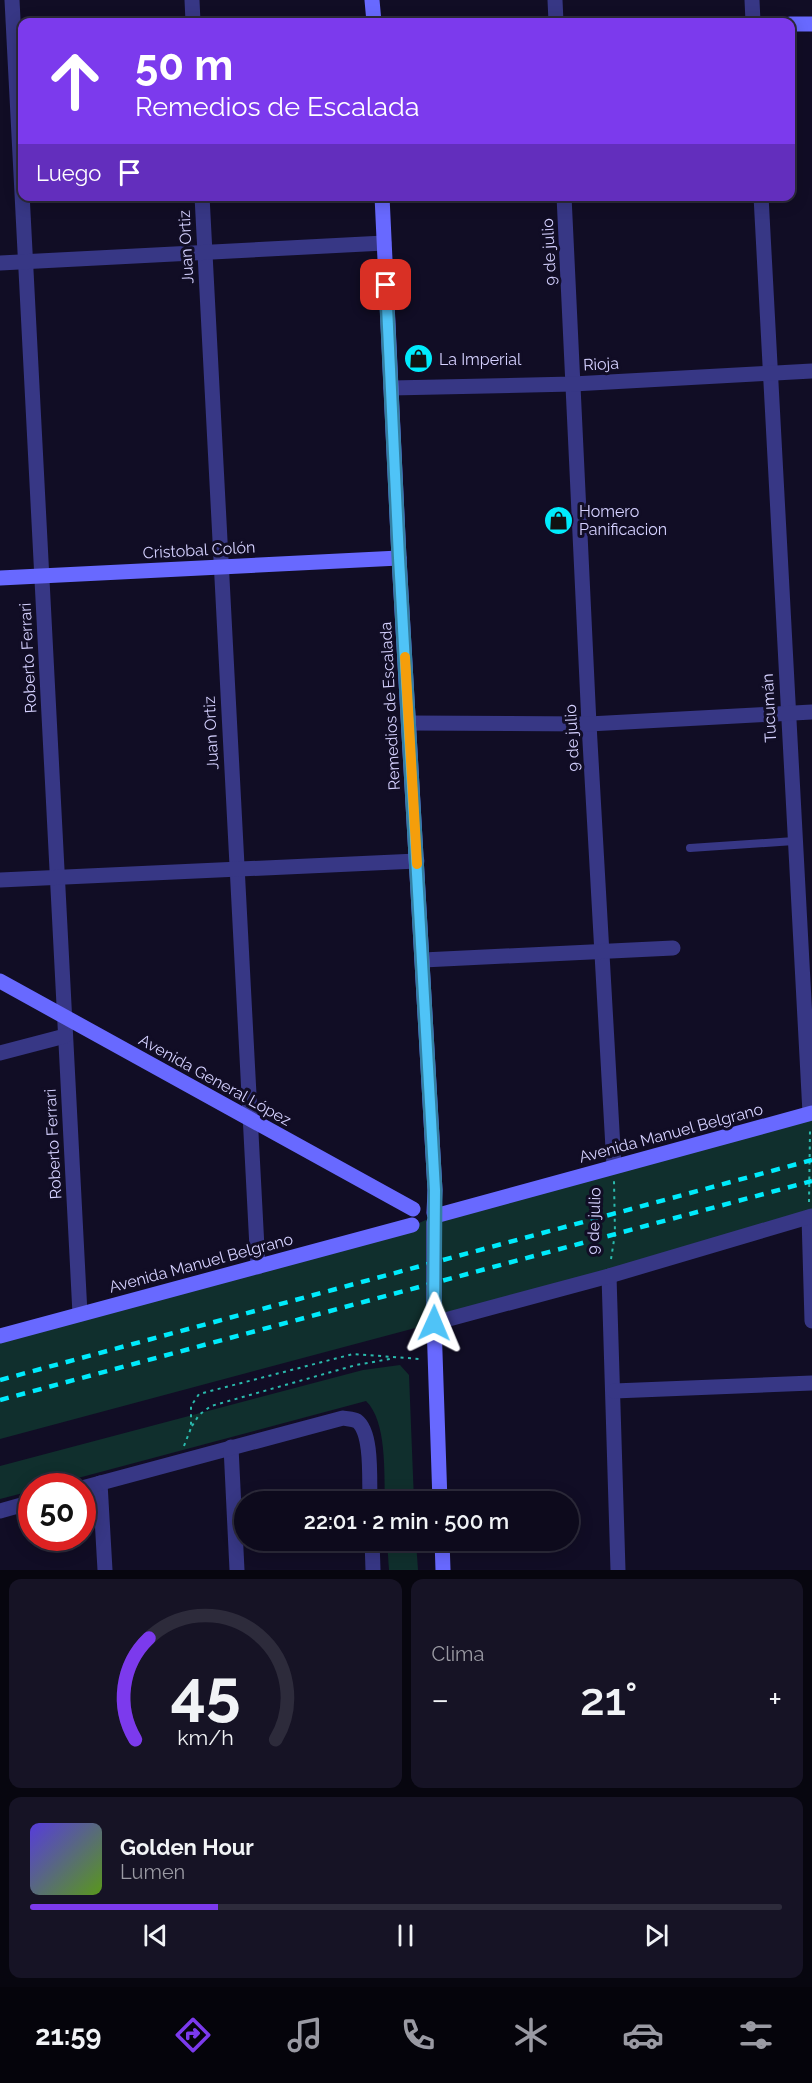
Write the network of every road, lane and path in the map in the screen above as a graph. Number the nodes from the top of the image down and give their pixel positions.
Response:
1 (12, 0) edge
2 (192, 0) edge
3 (372, 0) edge
4 (555, 0) edge
5 (752, 0) edge
6 (193, 18) edge
7 (374, 18) edge
8 (556, 18) edge
9 (753, 18) edge
10 (795, 24) edge
11 (812, 24) edge
12 (18, 112) edge
13 (23, 201) edge
14 (202, 201) edge
15 (382, 201) edge
16 (564, 201) edge
17 (761, 201) edge
18 (384, 243) junction
19 (204, 252) junction
20 (26, 262) junction
21 (0, 263) edge
22 (812, 371) edge
23 (769, 373) junction
24 (573, 384) junction
25 (391, 388) junction
26 (399, 558) junction
27 (221, 568) junction
28 (42, 576) junction
29 (0, 578) edge
30 (812, 712) edge
31 (788, 713) junction
32 (409, 723) junction
33 (589, 724) junction
34 (794, 841) junction
35 (690, 848) dead end
36 (417, 861) junction
37 (236, 870) junction
38 (57, 878) junction
39 (0, 880) edge
40 (674, 948) dead end
41 (603, 951) junction
42 (423, 960) junction
43 (0, 981) edge
44 (64, 1016) junction
45 (65, 1036) junction
46 (0, 1053) edge
47 (811, 1113) edge
48 (249, 1120) junction
49 (614, 1166) junction
50 (413, 1209) junction
51 (811, 1216) edge
52 (435, 1217) junction
53 (412, 1226) junction
54 (258, 1267) junction
55 (609, 1276) junction
56 (80, 1314) junction
57 (812, 1321) edge
58 (434, 1323) junction
59 (0, 1336) edge
60 (396, 1357) junction
61 (435, 1361) junction
62 (812, 1383) edge
63 (614, 1391) junction
64 (191, 1428) junction
65 (231, 1447) junction
66 (177, 1462) junction
67 (100, 1483) junction
68 (96, 1484) edge
69 (369, 1491) edge
70 (440, 1491) edge
71 (18, 1506) edge
72 (0, 1511) edge
73 (372, 1551) edge
74 (442, 1551) edge
75 (105, 1570) edge
76 (237, 1570) edge
77 (373, 1570) edge
78 (443, 1570) edge
79 (618, 1570) edge

1 - 12 street, Roberto Ferrari
2 - 6 street
3 - 7 main road
4 - 8 street
5 - 9 street
10 - 11 main road
13 - 20 street, Roberto Ferrari
14 - 19 street, Juan Ortiz
15 - 18 main road, Remedios de Escalada
16 - 24 street, 9 de julio
17 - 23 street, Tucumán
18 - 19 street
18 - 25 main road, Remedios de Escalada
19 - 20 street
19 - 27 street, Juan Ortiz
20 - 21 street
20 - 28 street, Roberto Ferrari
22 - 23 street, Rioja
23 - 24 street, Rioja
23 - 31 street, Tucumán
24 - 25 street, Rioja
24 - 33 street, 9 de julio
25 - 26 main road, Remedios de Escalada
26 - 27 main road, Cristobal Colón
26 - 32 main road, Remedios de Escalada
27 - 28 main road, Cristobal Colón
27 - 37 street, Juan Ortiz
28 - 29 main road, Cristobal Colón
28 - 38 street, Roberto Ferrari
30 - 31 street
31 - 33 street
31 - 34 street, Tucumán
32 - 33 street
32 - 36 main road, Remedios de Escalada
33 - 41 street, 9 de julio
34 - 35 lane
34 - 47 street, Tucumán
36 - 37 street
36 - 42 main road, Remedios de Escalada
37 - 38 street
37 - 48 street, Juan Ortiz
38 - 39 street
38 - 44 street, Roberto Ferrari
40 - 41 street
41 - 42 street
41 - 49 street, 9 de julio
42 - 52 main road, Remedios de Escalada
43 - 44 main road, Avenida General López
44 - 45 street, Roberto Ferrari
44 - 48 main road, Avenida General López
45 - 46 street
45 - 56 street, Roberto Ferrari
47 - 49 main road, Avenida Manuel Belgrano
47 - 51 path
48 - 50 main road, Avenida General López
48 - 54 street, Juan Ortiz
49 - 52 main road, Avenida Manuel Belgrano
49 - 55 path, 9 de julio
50 - 52 main road
50 - 53 main road
51 - 55 street
51 - 57 street
52 - 53 main road
52 - 58 main road, Remedios de Escalada
53 - 54 main road, Avenida Manuel Belgrano
54 - 56 main road, Avenida Manuel Belgrano
55 - 58 street
55 - 63 street
56 - 59 main road, Avenida Manuel Belgrano
58 - 61 main road, Remedios de Escalada
60 - 61 path
60 - 64 path
60 - 64 path
61 - 70 main road, Remedios de Escalada
62 - 63 street
63 - 79 street
64 - 66 path
65 - 66 street
65 - 69 street
65 - 76 street
66 - 67 street
67 - 68 street
67 - 75 street
71 - 72 street
73 - 77 street
74 - 78 main road

